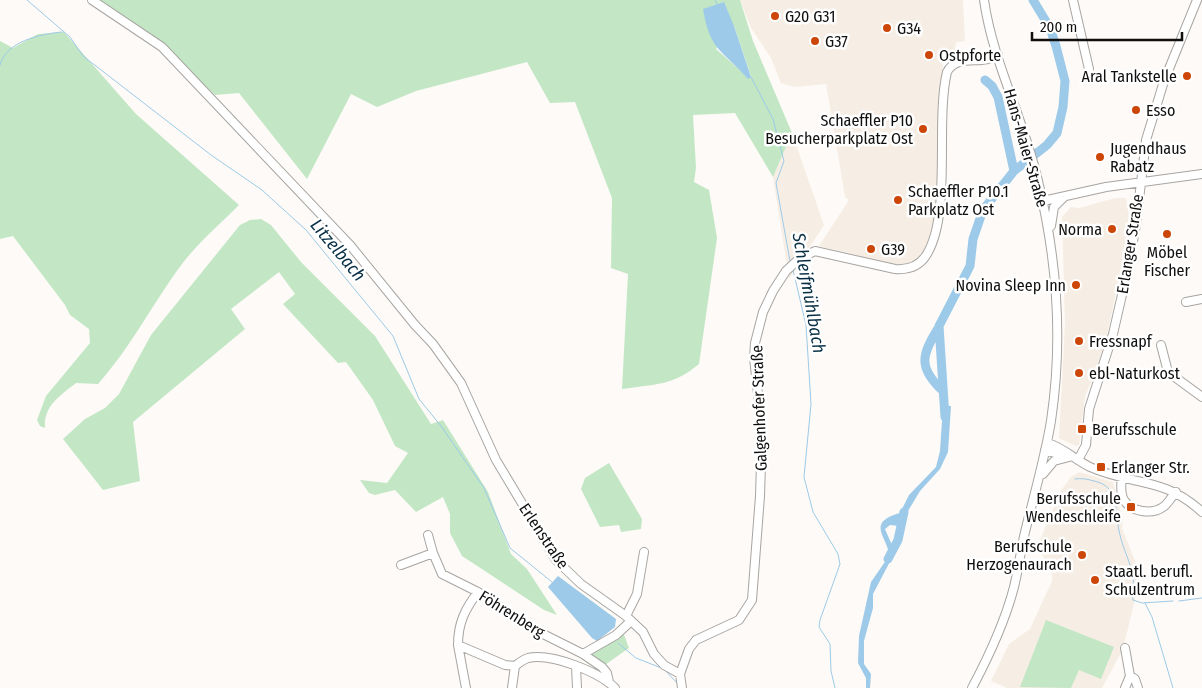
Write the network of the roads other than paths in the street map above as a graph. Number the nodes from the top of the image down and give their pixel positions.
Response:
1 (92, 0) edge
2 (1073, 0) edge
3 (1197, 0) edge
4 (984, 1) edge
5 (989, 34) junction
6 (998, 56) junction
7 (979, 59) junction
8 (1089, 68) dead end
9 (1003, 73) junction
10 (1202, 174) edge
11 (1140, 183) junction
12 (1065, 197) junction
13 (1043, 201) junction
14 (1050, 240) junction
15 (1202, 299) edge
16 (1186, 302) dead end
17 (1161, 345) dead end
18 (1202, 398) edge
19 (1046, 447) junction
20 (1069, 457) junction
21 (1078, 460) junction
22 (1122, 477) junction
23 (1039, 482) junction
24 (1176, 492) junction
25 (1202, 512) edge
26 (428, 535) dead end
27 (644, 552) dead end
28 (433, 554) junction
29 (401, 565) dead end
30 (478, 592) junction
31 (628, 619) junction
32 (458, 645) junction
33 (1125, 648) dead end
34 (583, 654) junction
35 (515, 666) junction
36 (576, 666) junction
37 (680, 674) junction
38 (1130, 676) junction
39 (612, 685) edge
40 (466, 688) edge
41 (512, 688) edge
42 (577, 688) edge
43 (682, 688) edge
44 (972, 688) edge
45 (1125, 688) edge
46 (1138, 688) edge

1 - 31 street, Erlenstraße
2 - 8 street
3 - 11 street, Erlanger Straße
4 - 5 street, Hans-Maier-Straße
4 - 6 street, Hans-Maier-Straße
5 - 6 street, Hans-Maier-Straße
5 - 7 street
6 - 7 street, Galgenhofer Straße
6 - 9 street, Hans-Maier-Straße
7 - 9 street, Galgenhofer Straße
7 - 37 street, Galgenhofer Straße
9 - 13 street, Hans-Maier-Straße
10 - 11 street
11 - 12 street
11 - 21 street, Erlanger Straße
12 - 13 street
12 - 14 street
13 - 14 street, Hans-Maier-Straße
14 - 19 street, Hans-Maier-Straße
15 - 16 street
17 - 18 street
19 - 20 street
19 - 21 street
19 - 23 street
20 - 21 street
20 - 23 street
21 - 22 street
22 - 24 street
22 - 24 street
23 - 44 street
24 - 25 street
26 - 28 street, Föhrenberg
27 - 31 street
28 - 29 street
28 - 30 street, Föhrenberg
30 - 32 street
30 - 34 street, Föhrenberg
31 - 34 street
31 - 37 street, Erlenstraße
32 - 35 street
32 - 40 street
33 - 38 street
34 - 39 street, Föhrenberg
35 - 36 street
35 - 41 street
36 - 39 street
36 - 42 street
37 - 43 street
38 - 45 street
38 - 46 street

